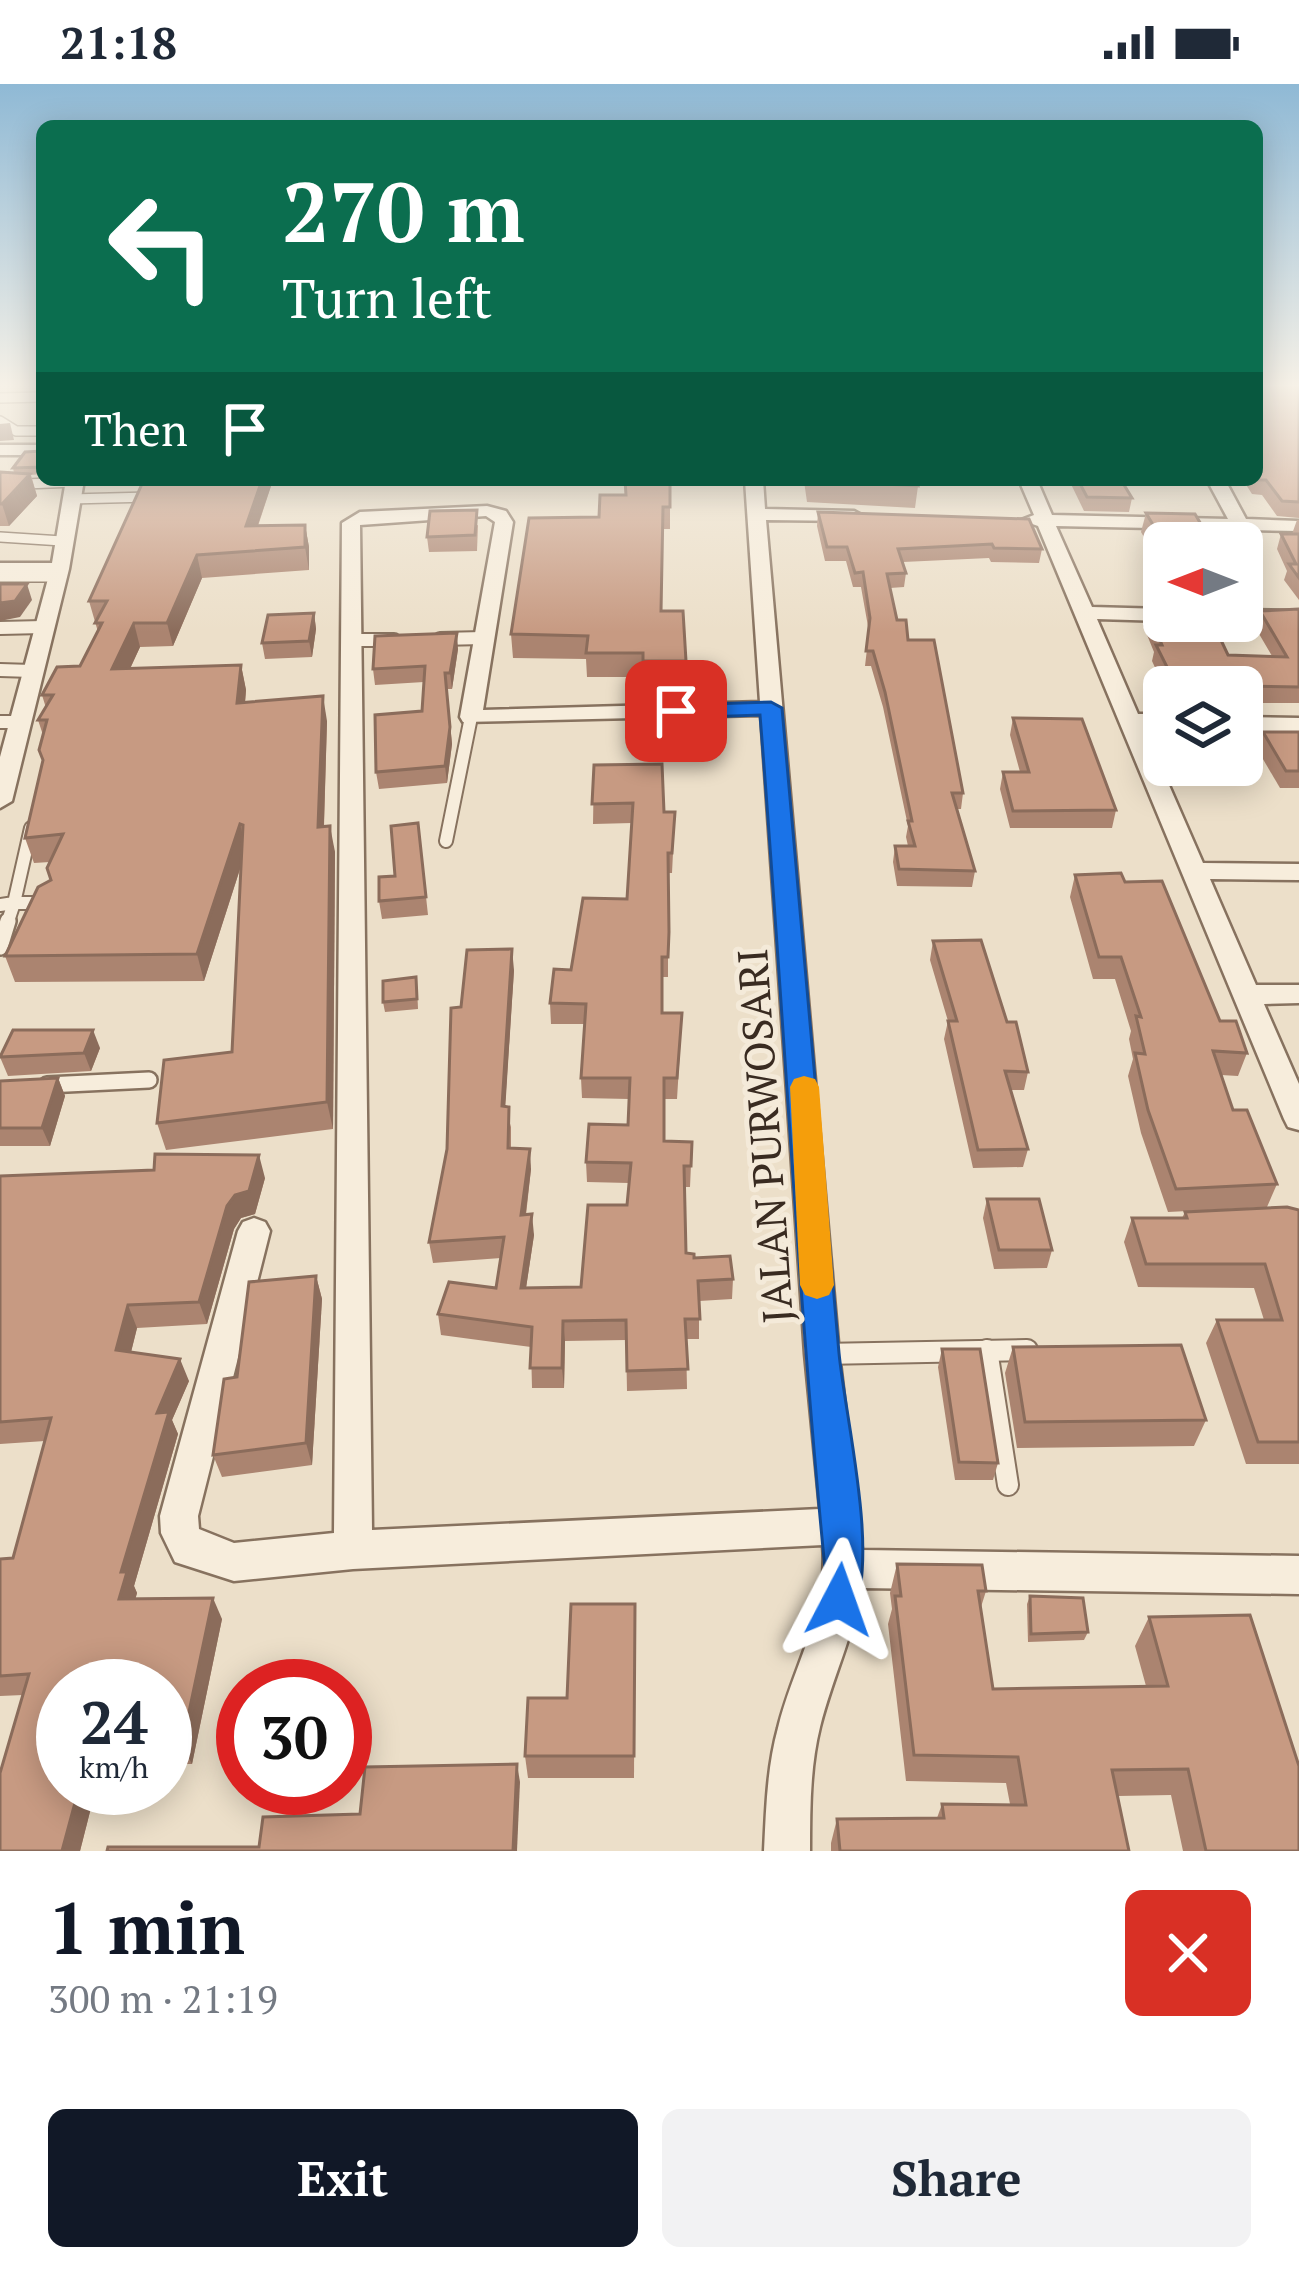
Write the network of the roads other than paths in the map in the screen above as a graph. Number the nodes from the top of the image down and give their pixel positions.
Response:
1 (0, 485) edge
2 (36, 486) edge
3 (36, 486) edge
4 (754, 486) edge
5 (1028, 486) edge
6 (1219, 486) edge
7 (73, 487) edge
8 (150, 497) edge
9 (756, 514) junction
10 (875, 517) edge
11 (1030, 520) junction
12 (1239, 522) edge
13 (1143, 523) edge
14 (1263, 526) edge
15 (1299, 526) edge
16 (0, 537) edge
17 (62, 541) junction
18 (0, 573) edge
19 (58, 573) junction
20 (1081, 613) junction
21 (1143, 614) edge
22 (1263, 616) edge
23 (1299, 617) edge
24 (43, 627) junction
25 (0, 628) edge
26 (483, 638) junction
27 (350, 640) junction
28 (0, 670) edge
29 (32, 671) junction
30 (771, 708) junction
31 (471, 717) junction
32 (1131, 721) junction
33 (1143, 721) edge
34 (10, 722) edge
35 (1263, 724) edge
36 (1299, 725) edge
37 (0, 796) edge
38 (37, 803) edge
39 (446, 841) dead end
40 (1192, 871) junction
41 (1299, 872) edge
42 (50, 902) edge
43 (7, 904) edge
44 (0, 947) edge
45 (1245, 994) junction
46 (1299, 994) edge
47 (149, 1080) dead end
48 (21, 1087) edge
49 (1299, 1119) edge
50 (254, 1231) dead end
51 (987, 1350) junction
52 (1055, 1350) edge
53 (822, 1354) junction
54 (1008, 1485) dead end
55 (841, 1526) junction
56 (353, 1550) junction
57 (845, 1569) junction
58 (1299, 1575) edge
59 (787, 1851) edge

1 - 3 lane
2 - 7 lane
4 - 9 street, JALAN PURWOSARI
5 - 11 street
6 - 12 street
7 - 8 lane
7 - 17 street
9 - 10 street
9 - 30 street, JALAN PURWOSARI
11 - 13 street
11 - 20 street
14 - 15 street
16 - 17 lane
17 - 19 street
18 - 19 street
19 - 24 street
20 - 21 street
20 - 32 street
22 - 23 street
24 - 25 lane
24 - 29 street
26 - 27 lane
26 - 27 street
26 - 31 street
27 - 56 street
28 - 29 lane
29 - 34 street
30 - 31 street
30 - 53 street, JALAN PURWOSARI
31 - 39 lane
32 - 33 street
32 - 40 street
34 - 37 street
35 - 36 street
38 - 43 lane
40 - 41 street
40 - 45 street
42 - 43 lane
43 - 44 lane
45 - 46 street
45 - 49 street
47 - 48 lane
50 - 56 street
51 - 52 lane
51 - 53 lane
51 - 54 lane
53 - 55 street, JALAN PURWOSARI
55 - 56 street
55 - 57 street, JALAN PURWOSARI
57 - 58 street
57 - 59 street, JALAN PURWOSARI

